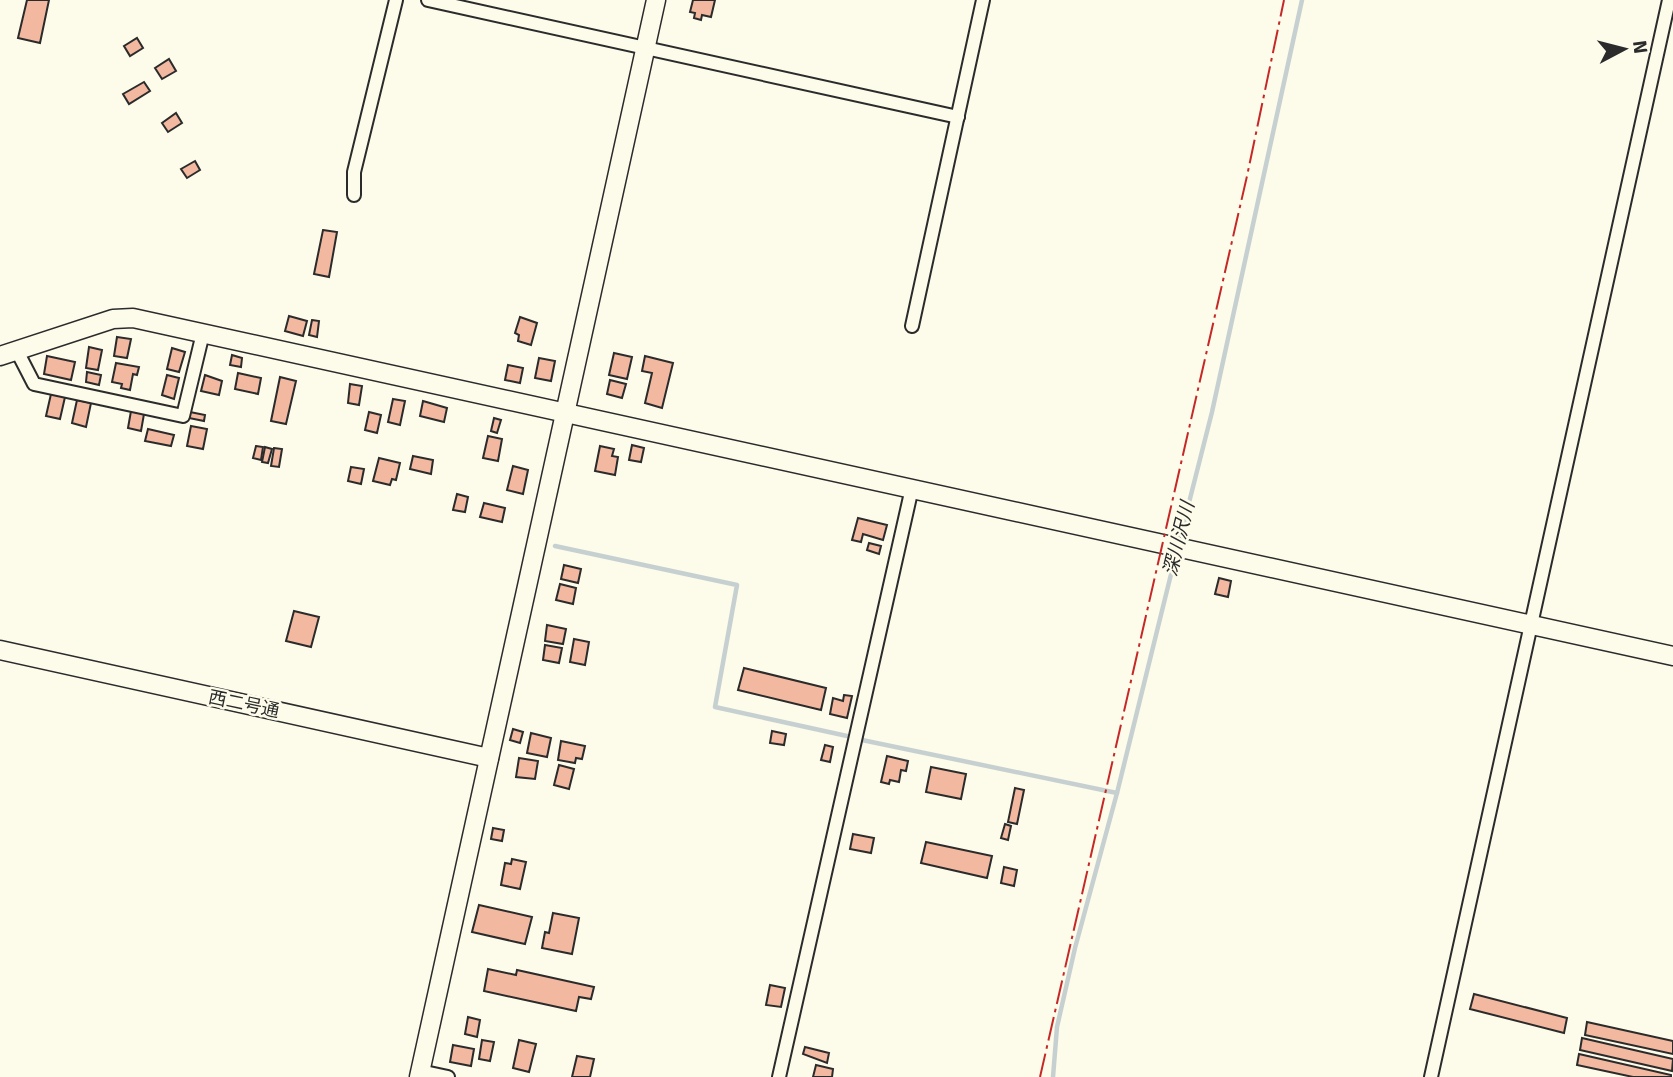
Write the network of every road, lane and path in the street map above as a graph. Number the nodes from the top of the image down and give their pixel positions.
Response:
1 (396, 0) edge
2 (428, 0) edge
3 (656, 0) edge
4 (983, 0) edge
5 (1669, 0) edge
6 (646, 47) junction
7 (958, 117) junction
8 (354, 195) dead end
9 (912, 326) dead end
10 (203, 333) junction
11 (18, 351) junction
12 (0, 356) edge
13 (566, 413) junction
14 (912, 488) junction
15 (1529, 626) junction
16 (0, 650) edge
17 (1673, 656) edge
18 (489, 758) junction
19 (420, 1074) edge
20 (448, 1077) edge
21 (779, 1077) edge
22 (1431, 1077) edge

1 - 8 street
2 - 6 street
3 - 6 street
4 - 7 street
5 - 15 street
6 - 7 street
6 - 13 street
7 - 9 street
10 - 11 street
10 - 11 street
10 - 13 street
11 - 12 street
13 - 14 street
13 - 18 street
14 - 15 street
14 - 21 street
15 - 17 street
15 - 22 street
16 - 18 street, 西二号通
18 - 19 street
19 - 20 street

